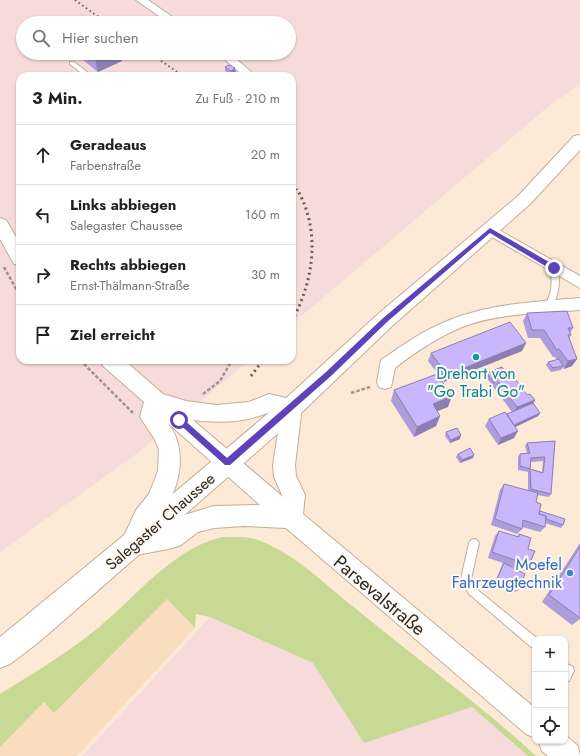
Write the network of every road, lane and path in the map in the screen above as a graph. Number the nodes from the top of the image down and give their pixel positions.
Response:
1 (140, 0) edge
2 (165, 16) edge
3 (233, 60) edge
4 (72, 63) dead end
5 (84, 72) edge
6 (246, 72) edge
7 (580, 140) edge
8 (0, 224) edge
9 (490, 230) junction
10 (16, 252) edge
11 (1, 262) dead end
12 (554, 268) junction
13 (580, 283) edge
14 (16, 289) edge
15 (580, 304) edge
16 (548, 307) junction
17 (84, 364) edge
18 (115, 364) edge
19 (230, 364) edge
20 (385, 382) dead end
21 (109, 390) dead end
22 (155, 399) junction
23 (292, 407) junction
24 (185, 410) junction
25 (228, 462) junction
26 (291, 518) junction
27 (474, 543) dead end
28 (132, 545) junction
29 (532, 640) edge
30 (0, 654) edge
31 (532, 722) edge
32 (556, 744) edge
33 (568, 756) edge

1 - 2 street
3 - 6 street
4 - 5 lane
7 - 9 main road, Salegaster Chaussee
8 - 10 street
9 - 12 street
9 - 23 main road, Salegaster Chaussee
11 - 14 path
12 - 13 street
12 - 16 lane
15 - 16 street
16 - 20 street
17 - 21 path
18 - 22 street, Parsevalstraße
19 - 24 path
22 - 24 street
22 - 25 street, Parsevalstraße
22 - 28 street
23 - 24 street
23 - 25 main road, Salegaster Chaussee
23 - 26 street
25 - 26 street, Parsevalstraße
25 - 28 main road, Salegaster Chaussee
26 - 28 street
26 - 31 street, Parsevalstraße
27 - 29 lane
28 - 30 main road, Salegaster Chaussee
32 - 33 street, Parsevalstraße

